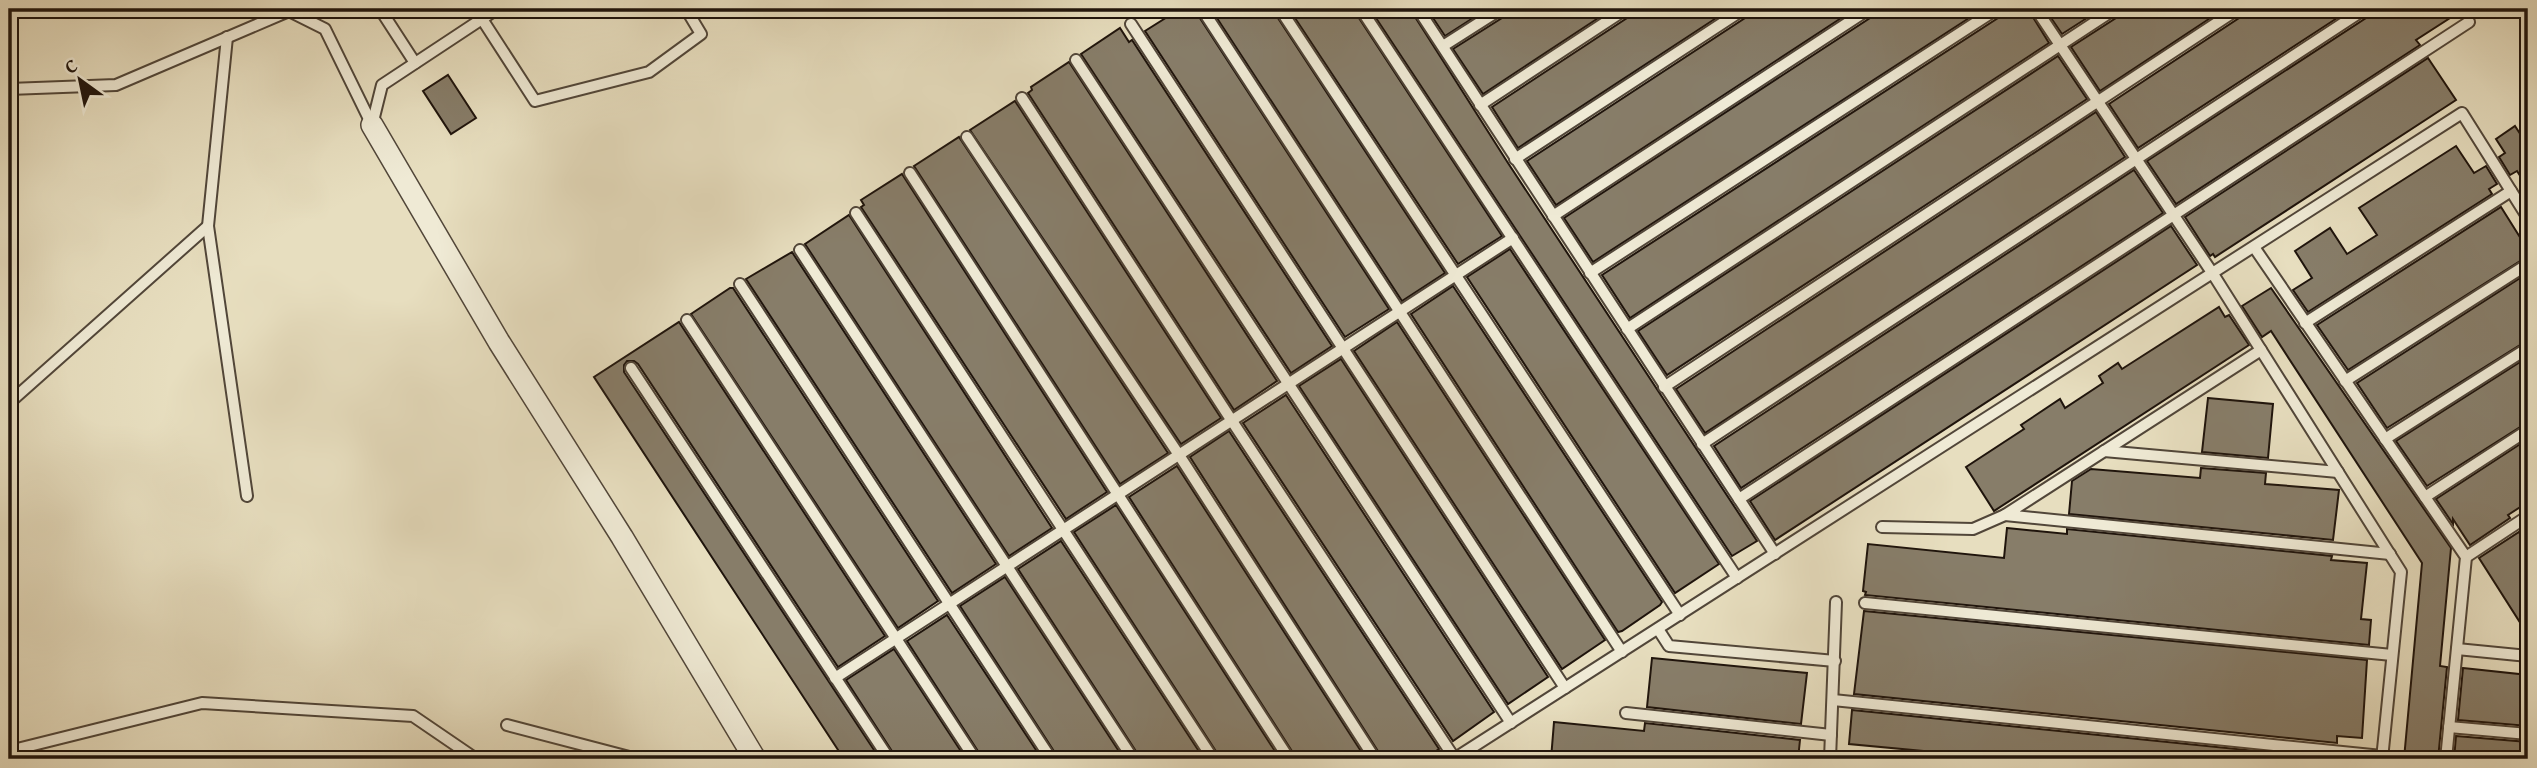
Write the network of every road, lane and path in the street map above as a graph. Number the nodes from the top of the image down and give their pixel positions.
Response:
1 (380, 9) edge
2 (497, 9) edge
3 (685, 9) edge
4 (1202, 9) edge
5 (1280, 9) edge
6 (1362, 9) edge
7 (1418, 9) edge
8 (1501, 9) edge
9 (1626, 9) edge
10 (1744, 9) edge
11 (1869, 9) edge
12 (1997, 9) edge
13 (2036, 9) edge
14 (2115, 9) edge
15 (2238, 9) edge
16 (2365, 9) edge
17 (289, 10) edge
18 (482, 19) junction
19 (2469, 22) dead end
20 (1131, 24) dead end
21 (227, 37) junction
22 (2060, 45) junction
23 (1443, 47) junction
24 (1076, 60) dead end
25 (415, 63) junction
26 (9, 89) edge
27 (1022, 98) dead end
28 (2098, 102) junction
29 (1480, 105) junction
30 (372, 125) junction
31 (967, 137) dead end
32 (1516, 159) junction
33 (2136, 159) junction
34 (910, 173) dead end
35 (2511, 191) junction
36 (856, 213) dead end
37 (2173, 215) junction
38 (1553, 216) junction
39 (2528, 218) edge
40 (208, 226) junction
41 (1513, 238) junction
42 (2254, 247) junction
43 (800, 250) dead end
44 (2528, 264) edge
45 (1590, 274) junction
46 (2213, 274) junction
47 (1456, 275) junction
48 (740, 284) dead end
49 (1400, 312) junction
50 (687, 320) dead end
51 (2305, 323) junction
52 (1627, 329) junction
53 (1344, 348) junction
54 (2528, 348) edge
55 (2261, 351) junction
56 (631, 368) dead end
57 (2345, 381) junction
58 (1290, 383) junction
59 (1664, 387) junction
60 (9, 403) edge
61 (1232, 421) junction
62 (2528, 430) edge
63 (2385, 439) junction
64 (1702, 444) junction
65 (2104, 451) junction
66 (1179, 455) junction
67 (2339, 472) junction
68 (1119, 494) junction
69 (247, 496) dead end
70 (2425, 497) junction
71 (1739, 499) junction
72 (2004, 515) junction
73 (2527, 520) edge
74 (1882, 527) dead end
75 (1064, 530) junction
76 (1775, 554) junction
77 (2390, 554) junction
78 (2466, 557) junction
79 (1008, 567) junction
80 (1737, 578) junction
81 (1836, 601) dead end
82 (1865, 603) dead end
83 (950, 604) junction
84 (1680, 615) junction
85 (1658, 629) junction
86 (895, 639) junction
87 (2457, 649) junction
88 (1622, 652) junction
89 (2392, 655) junction
90 (2528, 656) edge
91 (1835, 661) junction
92 (835, 678) junction
93 (1565, 688) junction
94 (1833, 700) junction
95 (1626, 713) dead end
96 (1511, 723) junction
97 (507, 725) dead end
98 (2449, 727) junction
99 (2528, 734) edge
100 (1832, 735) junction
101 (9, 751) edge
102 (2382, 758) edge
103 (476, 759) edge
104 (637, 759) edge
105 (755, 759) edge
106 (888, 759) edge
107 (975, 759) edge
108 (1051, 759) edge
109 (1133, 759) edge
110 (1213, 759) edge
111 (1289, 759) edge
112 (1375, 759) edge
113 (1455, 759) edge
114 (1830, 759) edge
115 (2446, 759) edge

1 - 25 lane
2 - 18 lane
3 - 18 lane
4 - 49 lane
5 - 47 lane
6 - 41 lane
7 - 23 lane
8 - 23 lane
9 - 29 lane
10 - 32 lane
11 - 38 lane
12 - 45 lane
13 - 22 lane
14 - 22 lane
15 - 28 lane
16 - 33 lane
17 - 21 lane
17 - 30 lane
18 - 25 lane
19 - 37 lane
20 - 53 lane
21 - 26 lane
21 - 40 lane
22 - 28 lane
22 - 52 lane
23 - 29 lane
24 - 58 lane
25 - 30 lane
27 - 61 lane
28 - 33 lane
28 - 59 lane
29 - 32 lane
30 - 105 street
31 - 66 lane
32 - 38 lane
33 - 37 lane
33 - 64 lane
34 - 68 lane
35 - 39 lane
35 - 42 lane
35 - 51 lane
36 - 75 lane
37 - 46 lane
37 - 71 lane
38 - 45 lane
40 - 60 lane
40 - 69 lane
41 - 47 lane
41 - 80 lane
42 - 46 lane
42 - 51 lane
43 - 79 lane
44 - 57 lane
45 - 52 lane
46 - 55 lane
46 - 76 lane
47 - 49 lane
47 - 84 lane
48 - 83 lane
49 - 53 lane
49 - 88 lane
50 - 86 lane
51 - 57 lane
52 - 59 lane
53 - 58 lane
53 - 93 lane
54 - 63 lane
55 - 65 lane
55 - 67 lane
56 - 92 lane
57 - 63 lane
58 - 61 lane
58 - 96 lane
59 - 64 lane
61 - 66 lane
61 - 113 lane
62 - 70 lane
63 - 70 lane
64 - 71 lane
65 - 67 lane
65 - 72 lane
66 - 68 lane
66 - 112 lane
67 - 77 lane
68 - 75 lane
68 - 111 lane
70 - 78 lane
71 - 76 lane
72 - 74 lane
72 - 77 lane
73 - 78 lane
75 - 79 lane
75 - 110 lane
76 - 80 lane
77 - 89 lane
78 - 87 lane
79 - 83 lane
79 - 109 lane
80 - 84 lane
81 - 91 lane
82 - 89 lane
83 - 86 lane
83 - 108 lane
84 - 85 lane
85 - 88 lane
85 - 91 lane
86 - 92 lane
86 - 107 lane
87 - 90 lane
87 - 98 lane
88 - 93 lane
89 - 102 lane
91 - 94 lane
92 - 106 lane
93 - 96 lane
94 - 100 lane
94 - 102 lane
95 - 100 lane
96 - 113 lane
97 - 104 lane
98 - 99 lane
98 - 115 lane
100 - 114 lane
101 - 103 lane

